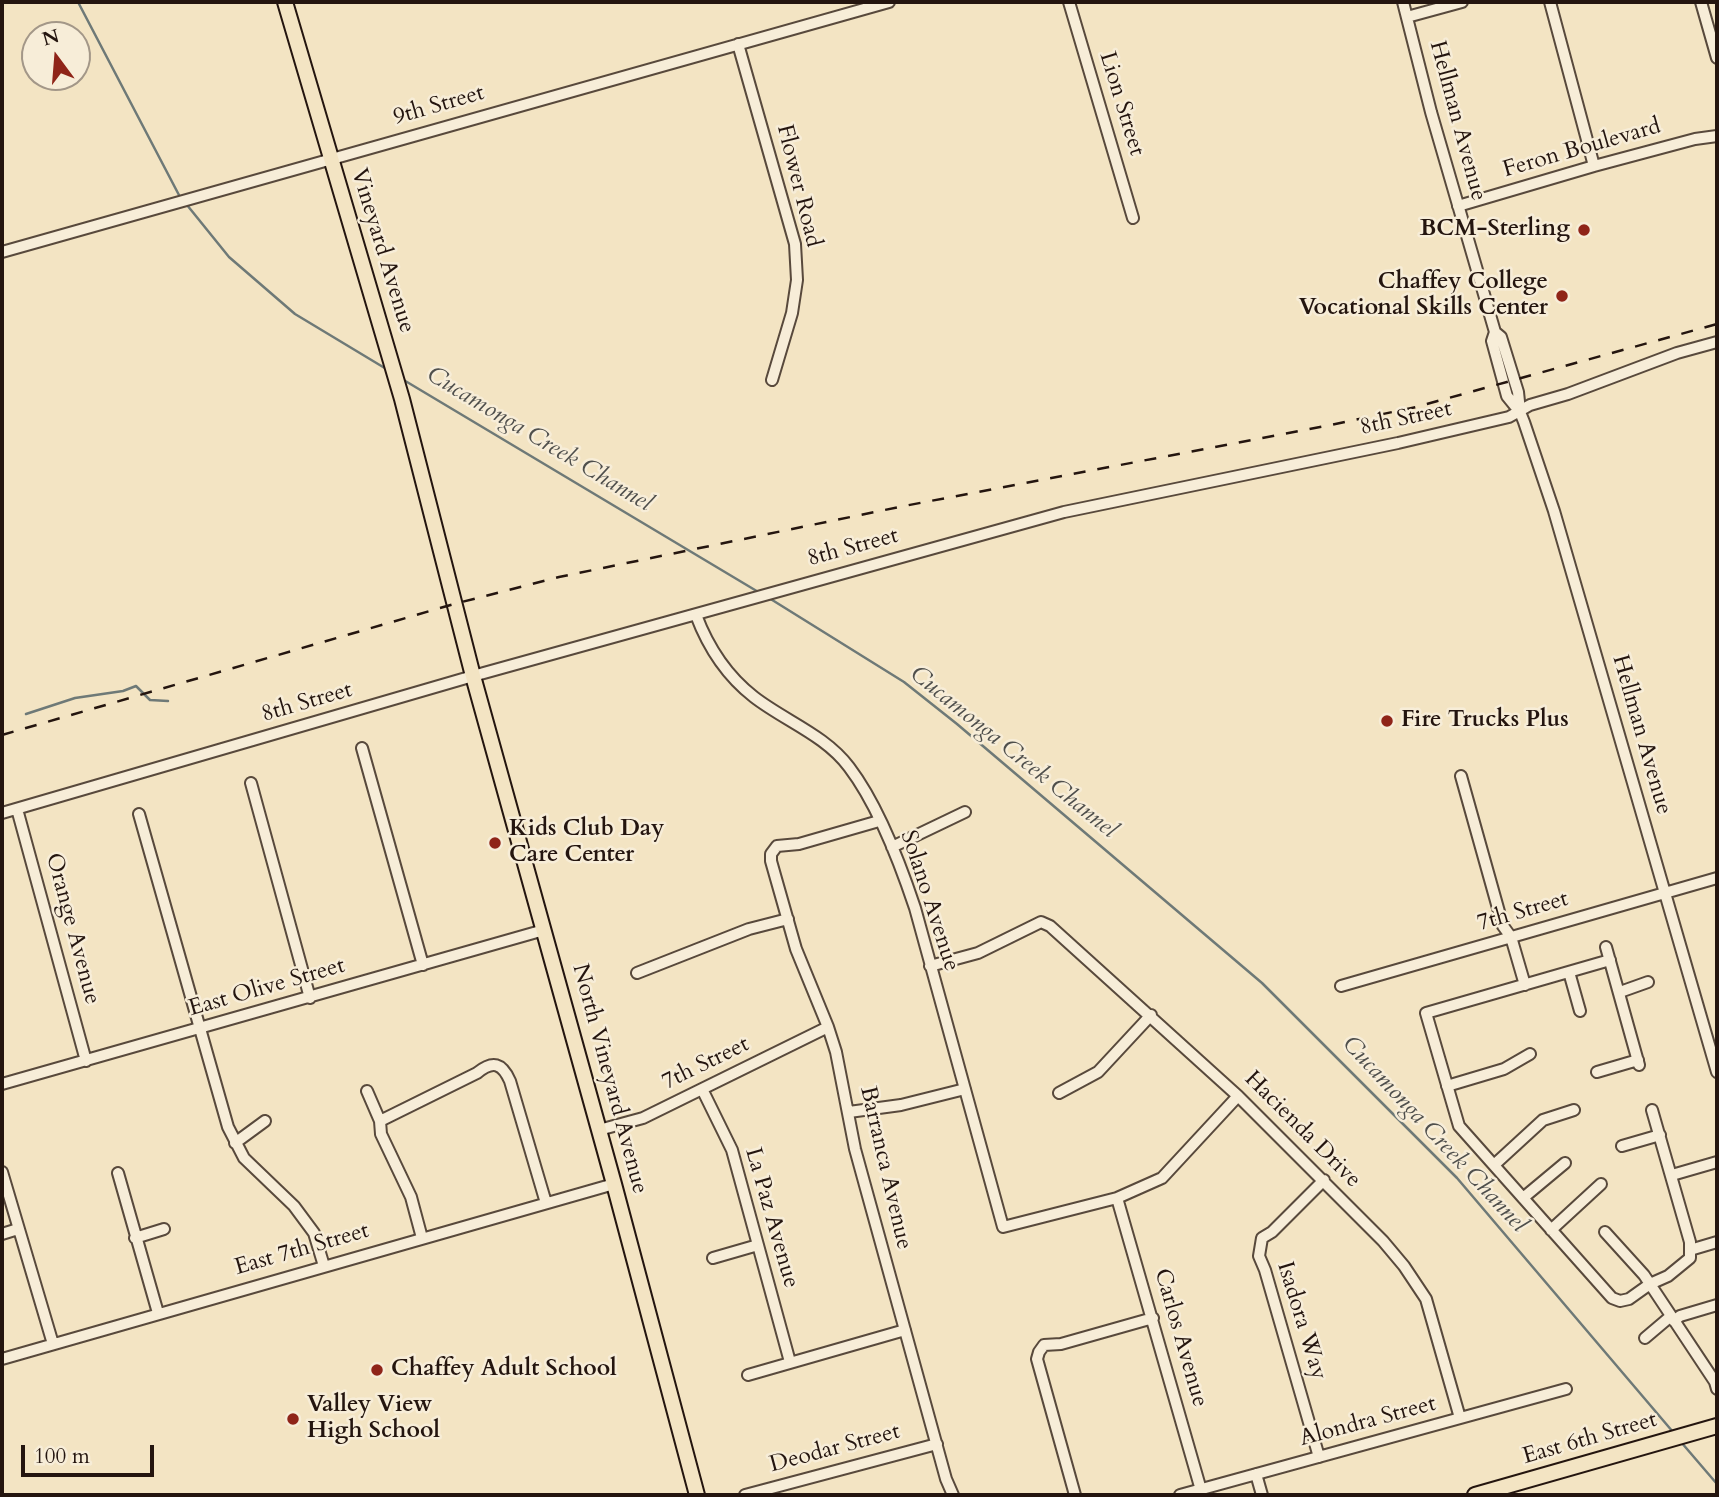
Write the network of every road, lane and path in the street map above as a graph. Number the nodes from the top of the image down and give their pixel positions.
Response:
1 (285, 2) edge
2 (889, 2) edge
3 (1069, 2) edge
4 (1403, 2) edge
5 (1462, 2) edge
6 (1550, 2) edge
7 (1701, 2) edge
8 (1407, 17) junction
9 (738, 44) junction
10 (1717, 58) edge
11 (1717, 135) edge
12 (330, 158) junction
13 (1594, 166) junction
14 (1458, 206) junction
15 (1133, 218) dead end
16 (2, 251) edge
17 (1717, 342) edge
18 (772, 380) dead end
19 (1520, 412) junction
20 (696, 615) junction
21 (473, 676) junction
22 (362, 748) dead end
23 (1461, 776) dead end
24 (251, 783) dead end
25 (17, 809) junction
26 (965, 812) dead end
27 (2, 813) edge
28 (139, 814) dead end
29 (879, 821) junction
30 (892, 847) junction
31 (1717, 878) edge
32 (1665, 893) junction
33 (788, 919) junction
34 (544, 930) junction
35 (1511, 937) junction
36 (1606, 947) dead end
37 (1610, 960) junction
38 (423, 965) junction
39 (930, 967) junction
40 (1569, 972) junction
41 (637, 973) dead end
42 (1648, 982) dead end
43 (1525, 985) junction
44 (1341, 986) dead end
45 (1620, 992) junction
46 (310, 998) junction
47 (1580, 1011) dead end
48 (1151, 1016) junction
49 (828, 1027) junction
50 (199, 1029) junction
51 (1530, 1054) dead end
52 (86, 1061) junction
53 (1597, 1072) dead end
54 (1717, 1072) edge
55 (2, 1084) edge
56 (1447, 1086) junction
57 (702, 1089) junction
58 (965, 1089) junction
59 (367, 1091) dead end
60 (1059, 1093) dead end
61 (1238, 1096) junction
62 (1574, 1110) dead end
63 (1652, 1110) dead end
64 (849, 1111) junction
65 (265, 1121) dead end
66 (380, 1121) junction
67 (599, 1130) junction
68 (1660, 1135) junction
69 (235, 1143) junction
70 (1622, 1146) dead end
71 (1717, 1162) edge
72 (1564, 1163) dead end
73 (1494, 1165) junction
74 (2, 1172) edge
75 (118, 1173) dead end
76 (1672, 1175) junction
77 (1324, 1180) junction
78 (614, 1184) junction
79 (1601, 1184) dead end
80 (1117, 1198) junction
81 (1523, 1198) junction
82 (546, 1203) junction
83 (18, 1229) junction
84 (164, 1229) dead end
85 (1551, 1230) junction
86 (1605, 1232) dead end
87 (2, 1234) edge
88 (135, 1238) junction
89 (422, 1238) junction
90 (1717, 1242) edge
91 (758, 1245) junction
92 (1690, 1250) junction
93 (713, 1258) dead end
94 (324, 1266) junction
95 (1650, 1284) junction
96 (1717, 1305) edge
97 (158, 1313) junction
98 (1153, 1318) junction
99 (1673, 1318) junction
100 (905, 1330) junction
101 (1645, 1338) dead end
102 (53, 1344) junction
103 (2, 1359) edge
104 (790, 1362) junction
105 (1713, 1370) edge
106 (748, 1375) dead end
107 (1566, 1389) dead end
108 (1717, 1389) edge
109 (1460, 1418) junction
110 (1717, 1426) edge
111 (937, 1444) junction
112 (1318, 1457) junction
113 (1256, 1474) junction
114 (1201, 1490) junction
115 (697, 1495) edge
116 (745, 1495) edge
117 (953, 1495) edge
118 (1075, 1495) edge
119 (1180, 1495) edge
120 (1262, 1495) edge
121 (1475, 1495) edge

1 - 12 main road, Vineyard Avenue
2 - 9 street, 9th Street
3 - 15 street, Lion Street
4 - 8 street, Hellman Avenue
5 - 8 street
6 - 13 street
7 - 10 street
8 - 14 street, Hellman Avenue
9 - 12 street, 9th Street
9 - 18 street, Flower Road
11 - 13 street, Feron Boulevard
12 - 16 street, 9th Street
12 - 21 main road, Vineyard Avenue
13 - 14 street, Feron Boulevard
14 - 19 street, Hellman Avenue
17 - 19 street, 8th Street
19 - 20 street, 8th Street
19 - 32 street, Hellman Avenue
20 - 21 street, 8th Street
20 - 29 street, Solano Avenue
21 - 25 street, 8th Street
21 - 34 main road, North Vineyard Avenue
22 - 38 street
23 - 35 street
24 - 46 street
25 - 27 street, 8th Street
25 - 52 street, Orange Avenue
26 - 30 street
28 - 50 street
29 - 30 street, Solano Avenue
29 - 33 street, Barranca Avenue
30 - 39 street, Solano Avenue
31 - 32 street, 7th Street
32 - 35 street, 7th Street
32 - 54 street, Hellman Avenue
33 - 41 street
33 - 49 street, Barranca Avenue
34 - 38 street, East Olive Street
34 - 67 main road, North Vineyard Avenue
35 - 43 street
35 - 44 street, 7th Street
36 - 37 street
37 - 40 street
37 - 45 street
38 - 46 street, East Olive Street
39 - 48 street, Hacienda Drive
39 - 58 street, Solano Avenue
40 - 43 street
40 - 47 street
42 - 45 street
43 - 56 street
45 - 53 street
46 - 50 street, East Olive Street
48 - 60 street
48 - 61 street, Hacienda Drive
49 - 57 street, 7th Street
49 - 64 street, Barranca Avenue
50 - 52 street, East Olive Street
50 - 69 street
51 - 56 street
52 - 55 street, East Olive Street
56 - 73 street
57 - 67 street, 7th Street
57 - 91 street, La Paz Avenue
58 - 64 street
58 - 80 street, Solano Avenue
59 - 66 street
61 - 77 street, Hacienda Drive
61 - 80 street
62 - 73 street
63 - 68 street
64 - 100 street, Barranca Avenue
65 - 69 street
66 - 82 street
66 - 89 street
67 - 78 main road, North Vineyard Avenue
68 - 70 street
68 - 76 street
69 - 94 street
71 - 76 street
72 - 81 street
73 - 81 street
74 - 83 street
75 - 88 street
76 - 92 street
77 - 109 street, Hacienda Drive
77 - 112 street, Isadora Way
78 - 82 street, East 7th Street
78 - 115 main road, North Vineyard Avenue
79 - 85 street
80 - 98 street, Carlos Avenue
81 - 85 street
82 - 89 street, East 7th Street
83 - 87 street
83 - 102 street
84 - 88 street
85 - 95 street
86 - 95 street
88 - 97 street
89 - 94 street, East 7th Street
90 - 92 street
91 - 93 street
91 - 104 street, La Paz Avenue
92 - 95 street
94 - 97 street, East 7th Street
95 - 99 street
96 - 99 street
97 - 102 street, East 7th Street
98 - 114 street, Carlos Avenue
98 - 118 street
99 - 101 street
99 - 105 street
100 - 104 street
100 - 111 street, Barranca Avenue
102 - 103 street, East 7th Street
104 - 106 street
105 - 108 street
107 - 109 street, Alondra Street
109 - 112 street, Alondra Street
110 - 121 main road, East 6th Street
111 - 116 street, Deodar Street
111 - 117 street, Barranca Avenue
112 - 113 street, Alondra Street
113 - 114 street, Alondra Street
113 - 120 street
114 - 119 street, Alondra Street

